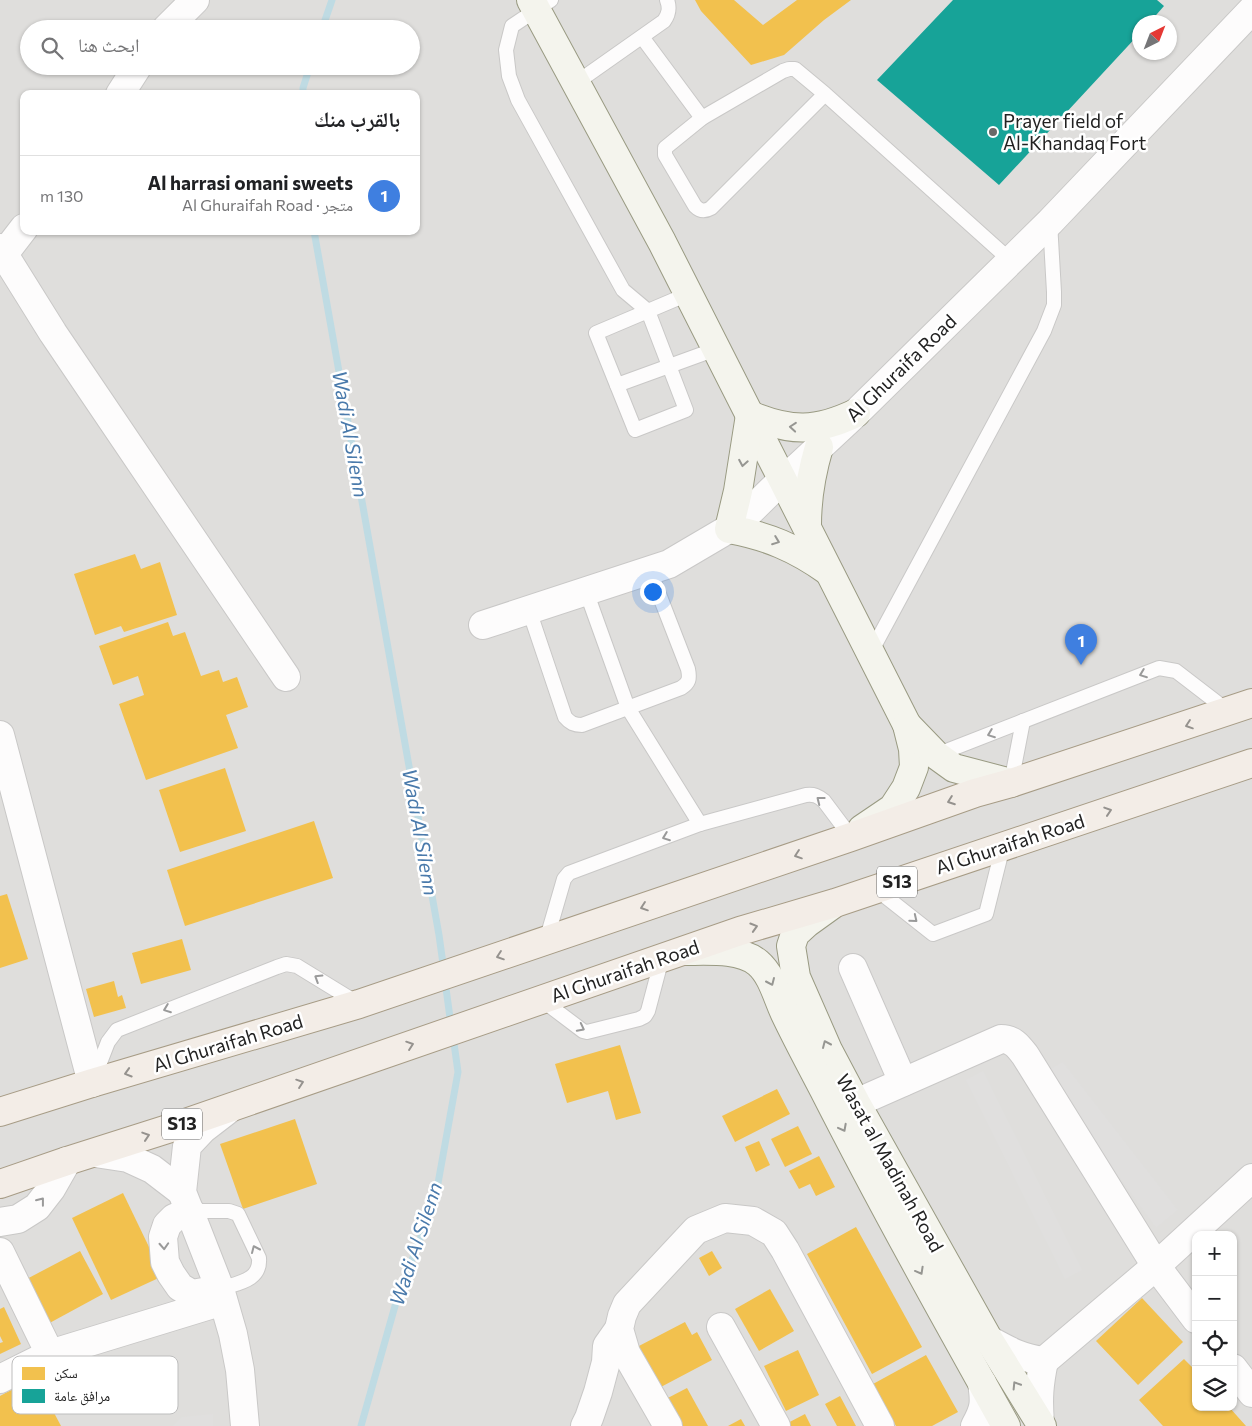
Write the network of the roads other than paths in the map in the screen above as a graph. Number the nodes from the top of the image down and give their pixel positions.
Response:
1 (195, 0) edge
2 (667, 0) edge
3 (539, 3) edge
4 (1252, 10) edge
5 (175, 20) edge
6 (642, 36) junction
7 (132, 75) edge
8 (576, 83) junction
9 (123, 90) edge
10 (825, 94) junction
11 (702, 118) junction
12 (1050, 222) junction
13 (20, 232) edge
14 (2, 251) edge
15 (1011, 261) junction
16 (688, 294) junction
17 (648, 311) junction
18 (716, 349) junction
19 (669, 365) junction
20 (616, 385) junction
21 (856, 413) junction
22 (750, 415) junction
23 (819, 447) junction
24 (783, 479) junction
25 (807, 526) junction
26 (729, 529) junction
27 (650, 571) junction
28 (829, 571) junction
29 (586, 591) junction
30 (529, 610) junction
31 (483, 625) dead end
32 (871, 652) junction
33 (286, 677) dead end
34 (628, 708) junction
35 (1240, 708) edge
36 (1022, 721) junction
37 (908, 725) junction
38 (0, 735) edge
39 (936, 755) junction
40 (1252, 763) edge
41 (1011, 784) junction
42 (700, 824) junction
43 (850, 837) junction
44 (1003, 846) junction
45 (876, 888) junction
46 (834, 903) junction
47 (546, 941) junction
48 (672, 955) junction
49 (853, 968) dead end
50 (542, 1000) junction
51 (359, 1004) junction
52 (903, 1082) junction
53 (92, 1083) junction
54 (856, 1103) junction
55 (232, 1106) junction
56 (0, 1112) edge
57 (95, 1153) junction
58 (66, 1161) junction
59 (1252, 1178) edge
60 (0, 1184) edge
61 (186, 1201) junction
62 (0, 1222) edge
63 (0, 1252) edge
64 (1156, 1266) junction
65 (222, 1295) junction
66 (1192, 1314) edge
67 (722, 1328) dead end
68 (619, 1329) junction
69 (989, 1340) junction
70 (50, 1354) junction
71 (46, 1356) edge
72 (1044, 1360) junction
73 (12, 1373) edge
74 (1237, 1373) edge
75 (0, 1379) edge
76 (982, 1383) junction
77 (1252, 1393) edge
78 (1040, 1424) edge
79 (245, 1426) edge
80 (585, 1426) edge
81 (668, 1426) edge
82 (776, 1426) edge
83 (880, 1426) edge
84 (975, 1426) edge
85 (1006, 1426) edge

1 - 5 street
2 - 6 lane
3 - 8 street
3 - 17 lane
4 - 12 street, Al Ghuraifa Road
6 - 8 lane
6 - 11 lane
7 - 9 street
8 - 16 street
10 - 11 lane
10 - 11 lane
10 - 15 lane
12 - 15 street, Al Ghuraifa Road
12 - 32 lane
13 - 14 street
14 - 33 street
15 - 21 street, Al Ghuraifa Road
16 - 17 lane
16 - 18 street
17 - 19 lane
17 - 20 lane
18 - 19 lane
18 - 22 street
19 - 20 lane
19 - 20 lane
21 -> 22 street
21 - 23 street, Al Ghuraifa Road
22 - 24 street
22 -> 26 street
23 - 24 street, Al Ghuraifa Road
23 - 25 street
24 - 25 street
24 - 26 street, Al Ghuraifa Road
25 - 28 street
26 - 27 street, Al Ghuraifa Road
26 -> 28 street
27 - 29 street, Al Ghuraifa Road
27 - 34 lane
28 - 32 street
29 - 30 street, Al Ghuraifa Road
29 - 34 lane
30 - 31 street, Al Ghuraifa Road
30 - 34 lane
32 - 37 street
34 - 42 lane
35 -> 36 lane
35 -> 41 main road, Al Ghuraifah Road
36 -> 39 lane
36 - 41 lane
37 - 39 street
37 - 43 street
38 - 53 street
39 - 41 street
44 -> 40 main road, Al Ghuraifah Road / S13
41 -> 43 main road, Al Ghuraifah Road
43 -> 42 lane
42 -> 47 lane
43 -> 47 main road, Al Ghuraifah Road
44 - 45 main road, Al Ghuraifah Road / S13
45 -> 44 lane
45 - 46 main road, Al Ghuraifah Road / S13
48 -> 46 main road, Al Ghuraifah Road / S13
54 -> 46 street, Wasat al Madinah Road
47 -> 51 main road, Al Ghuraifah Road
48 - 50 main road, Al Ghuraifah Road / S13
50 -> 48 lane
48 -> 76 street, Wasat al Madinah Road
49 - 52 street
55 -> 50 main road, Al Ghuraifah Road / S13
51 -> 53 main road, Al Ghuraifah Road
51 -> 53 lane
52 - 54 street
52 - 64 street
53 - 56 main road, Al Ghuraifah Road
54 - 69 street, Wasat al Madinah Road
57 -> 55 main road, Al Ghuraifah Road / S13
55 - 61 street
57 - 58 main road, Al Ghuraifah Road / S13
57 - 61 street
58 - 60 main road, Al Ghuraifah Road / S13
62 -> 58 street
59 - 64 street
61 - 65 street
61 -> 65 street
65 -> 61 lane
63 - 70 street
64 - 66 street
64 - 72 street
65 - 70 street
65 - 79 street
67 - 82 street
68 - 80 street
68 - 81 street
68 - 83 street
69 - 72 street
78 -> 69 street, Wasat al Madinah Road
70 - 71 street
72 - 78 street
73 - 75 street
74 - 77 street
76 - 84 street
76 - 85 street, Wasat al Madinah Road

